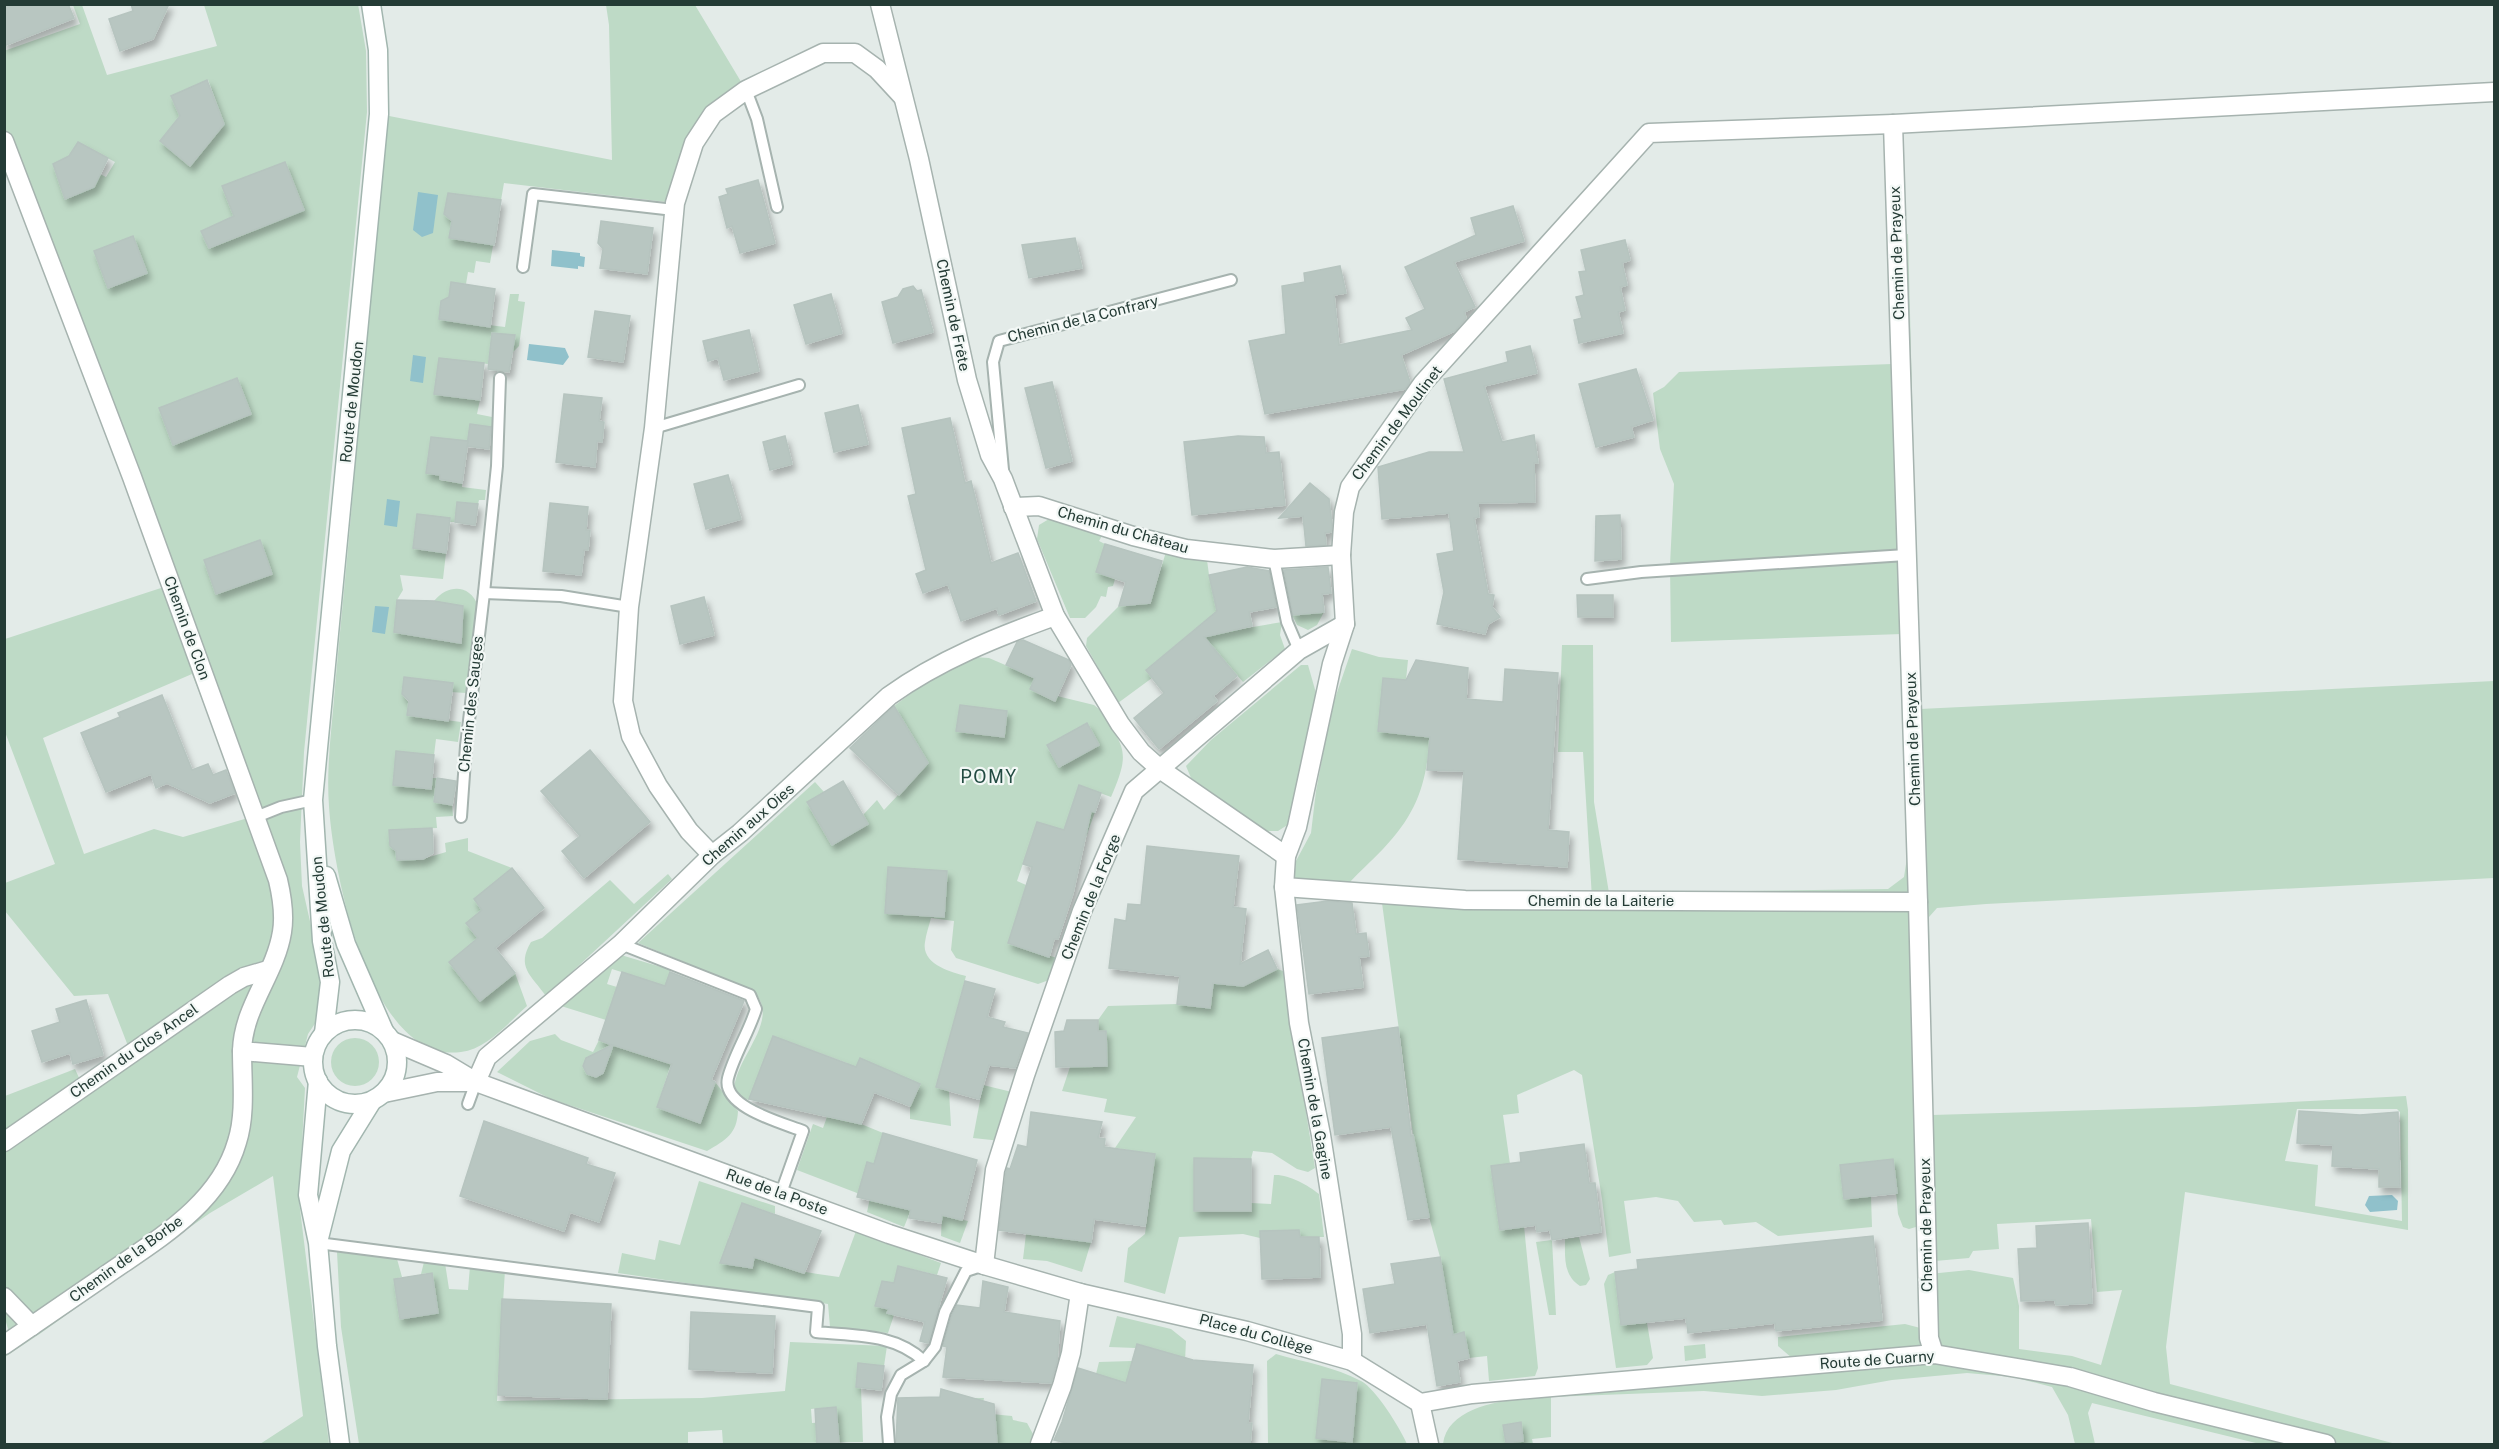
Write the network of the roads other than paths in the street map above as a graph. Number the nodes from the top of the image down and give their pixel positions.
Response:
1 (371, 4) edge
2 (880, 4) edge
3 (746, 90) junction
4 (2494, 92) edge
5 (902, 96) junction
6 (1893, 124) junction
7 (4, 141) edge
8 (777, 207) dead end
9 (674, 210) junction
10 (523, 267) dead end
11 (1231, 280) dead end
12 (500, 378) dead end
13 (799, 385) dead end
14 (654, 429) junction
15 (1003, 479) junction
16 (1013, 507) junction
17 (1341, 555) junction
18 (1906, 555) junction
19 (1274, 559) junction
20 (1587, 579) dead end
21 (484, 592) junction
22 (629, 607) junction
23 (1055, 616) junction
24 (1345, 624) junction
25 (1299, 650) junction
26 (1160, 769) junction
27 (313, 800) junction
28 (256, 817) junction
29 (461, 817) dead end
30 (712, 855) junction
31 (1286, 856) junction
32 (1284, 887) junction
33 (1918, 902) junction
34 (621, 944) junction
35 (268, 970) junction
36 (324, 1033) junction
37 (388, 1036) junction
38 (242, 1051) junction
39 (313, 1057) junction
40 (318, 1081) junction
41 (476, 1082) junction
42 (378, 1097) junction
43 (468, 1104) dead end
44 (4, 1142) edge
45 (781, 1192) junction
46 (318, 1243) junction
47 (955, 1255) junction
48 (984, 1265) junction
49 (966, 1271) junction
50 (1080, 1293) junction
51 (4, 1297) edge
52 (32, 1326) junction
53 (4, 1345) edge
54 (1934, 1354) junction
55 (1353, 1360) junction
56 (924, 1361) junction
57 (1420, 1403) junction
58 (340, 1444) edge
59 (889, 1444) edge
60 (1040, 1444) edge
61 (1429, 1444) edge
62 (2326, 1444) edge

1 - 27 street, Route de Moudon
2 - 5 street, Chemin de Frête
3 - 5 street
3 - 8 lane
3 - 9 street
4 - 6 street
5 - 15 street, Chemin de Frête
6 - 17 street, Chemin de Moulinet
6 - 18 street, Chemin de Prayeux
7 - 28 street, Chemin de Clon
9 - 10 lane
9 - 14 street
11 - 15 lane, Chemin de la Confrary
12 - 21 lane, Chemin des Sauges
13 - 14 lane
14 - 22 street
15 - 16 street, Chemin de Frête
16 - 19 street, Chemin du Château
16 - 23 street, Chemin de Frête
17 - 19 street, Chemin du Château
17 - 24 street, Chemin de Moulinet
18 - 20 lane
18 - 33 street, Chemin de Prayeux
19 - 25 lane
21 - 22 lane
21 - 29 lane, Chemin des Sauges
22 - 30 street
23 - 26 street, Chemin de Frête
23 - 30 street, Chemin aux Oies
24 - 25 street, Chemin de la Forge
24 - 31 street, Chemin de Moulinet
25 - 26 street, Chemin de la Forge
26 - 31 street, Chemin de Frête
26 - 48 street, Chemin de la Forge
27 - 28 lane
27 - 36 street, Route de Moudon
27 - 37 street, Route de Moudon
28 - 35 street, Chemin de Clon
30 - 34 street, Chemin aux Oies
31 - 32 street, Chemin de la Gagine
32 - 33 street, Chemin de la Laiterie
32 - 55 street, Chemin de la Gagine
33 - 54 street, Chemin de Prayeux
34 - 41 street, Chemin aux Oies
34 - 45 lane
35 - 38 street, Chemin de Clon
35 - 44 street, Chemin du Clos Ancel
36 - 37 street
36 - 39 street
37 - 41 street, Rue de la Poste
37 - 42 street
38 - 39 street
38 - 52 street, Chemin de la Borbe
39 - 40 street
40 - 42 street
40 - 46 street
41 - 42 street, Rue de la Poste
41 - 43 lane
41 - 45 street, Rue de la Poste
42 - 46 street
45 - 47 street, Rue de la Poste
46 - 56 lane
46 - 58 street
47 - 48 street, Rue de la Poste
47 - 49 lane
48 - 49 lane
48 - 50 street, Rue de la Poste
49 - 56 lane
50 - 55 street, Place du Collège
50 - 60 street
51 - 52 street
52 - 53 street, Chemin de la Borbe
54 - 57 street, Route de Cuarny
54 - 62 street, Route de Cuarny
55 - 57 street, Place du Collège
56 - 59 lane
57 - 61 street

